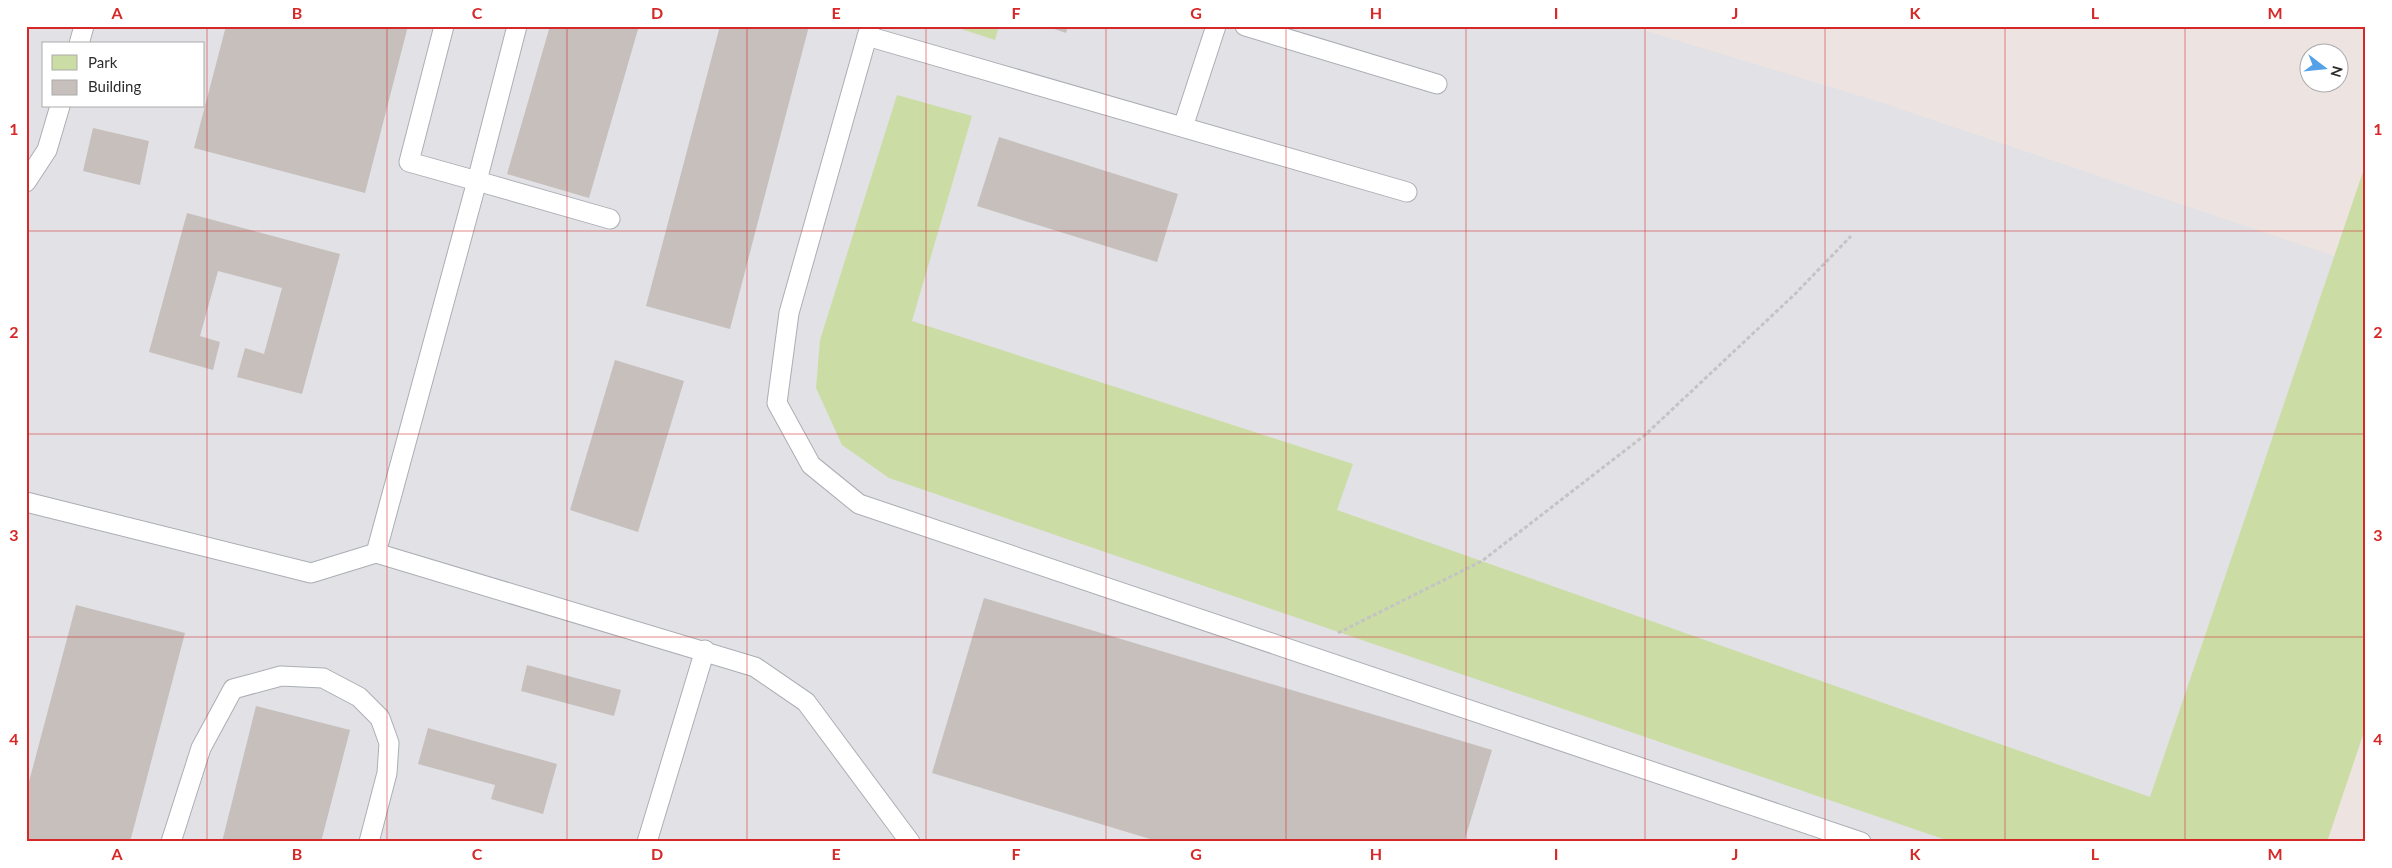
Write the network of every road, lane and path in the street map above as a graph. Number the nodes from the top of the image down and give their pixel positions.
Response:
1 (84, 26) edge
2 (444, 26) edge
3 (517, 26) edge
4 (1216, 26) edge
5 (1245, 26) edge
6 (869, 31) edge
7 (80, 42) edge
8 (1436, 84) dead end
9 (59, 108) edge
10 (1182, 127) junction
11 (477, 181) junction
12 (26, 182) edge
13 (1407, 192) dead end
14 (610, 220) dead end
15 (1851, 236) dead end
16 (26, 502) edge
17 (376, 553) junction
18 (705, 650) junction
19 (1299, 652) junction
20 (171, 842) edge
21 (369, 842) edge
22 (647, 842) edge
23 (910, 842) edge
24 (1861, 842) edge

1 - 7 lane
2 - 11 lane
3 - 11 lane
4 - 10 lane
5 - 8 lane
6 - 10 lane
6 - 19 lane
9 - 12 lane
10 - 13 lane
11 - 14 lane
11 - 17 lane
15 - 19 path
16 - 17 lane
17 - 18 lane
18 - 22 lane
18 - 23 lane
19 - 24 lane
20 - 21 lane

